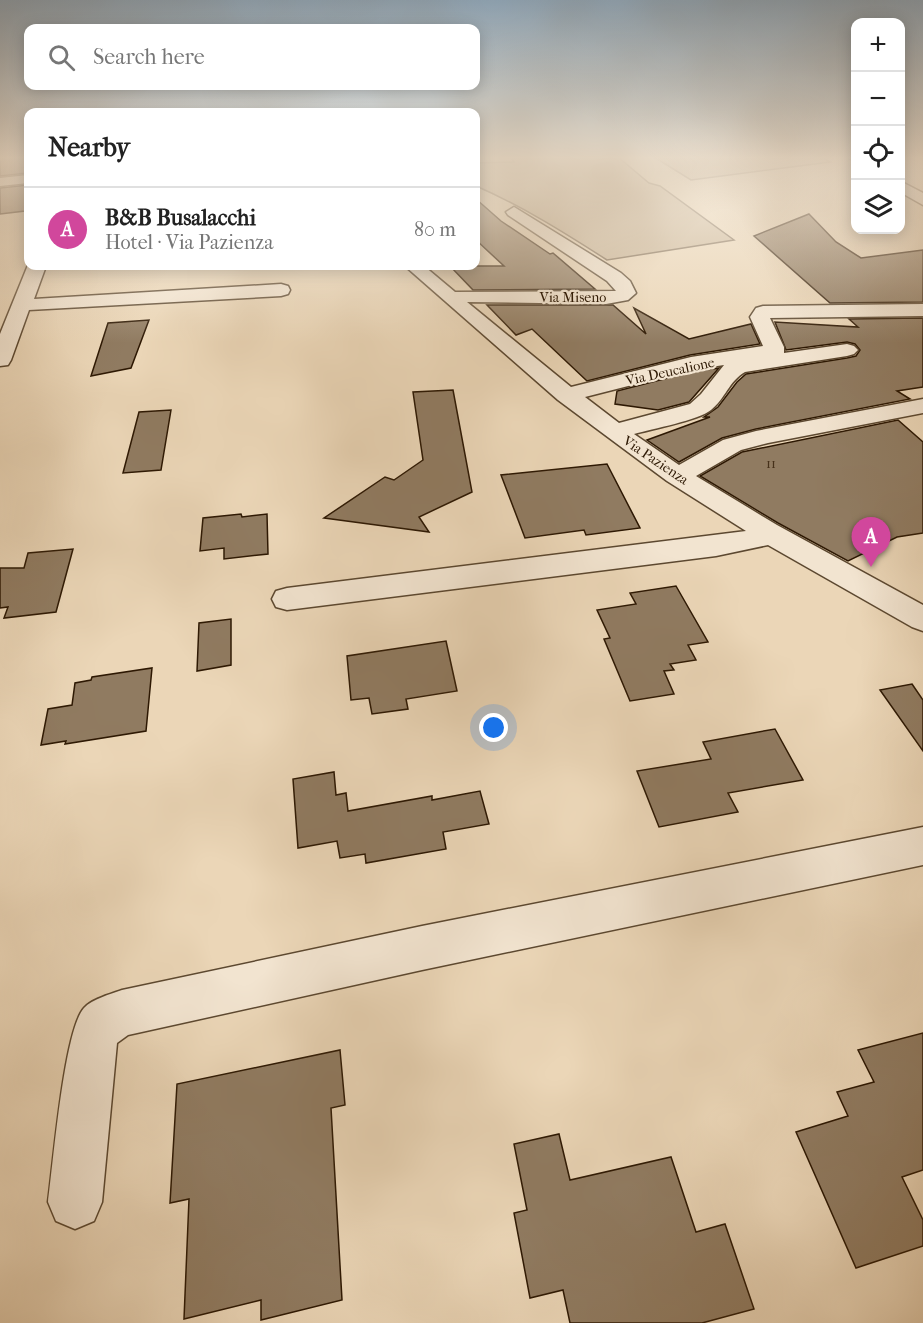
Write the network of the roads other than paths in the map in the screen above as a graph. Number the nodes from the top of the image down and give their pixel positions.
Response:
1 (524, 219) edge
2 (35, 270) edge
3 (419, 270) edge
4 (281, 290) dead end
5 (20, 297) junction
6 (452, 298) junction
7 (923, 310) edge
8 (847, 350) dead end
9 (0, 360) edge
10 (566, 395) junction
11 (923, 406) edge
12 (615, 432) junction
13 (678, 476) junction
14 (770, 533) junction
15 (287, 599) dead end
16 (923, 619) edge
17 (923, 846) edge
18 (75, 1202) dead end

1 - 6 street, Via Miseno
2 - 5 street
3 - 6 street, Via Pazienza
4 - 5 street
5 - 9 street
6 - 10 street, Via Pazienza
7 - 10 street, Via Deucalione
8 - 12 street
10 - 12 street, Via Pazienza
11 - 13 street
12 - 13 street, Via Pazienza
13 - 14 street, Via Pazienza
14 - 15 street
14 - 16 street, Via Pazienza
17 - 18 street

